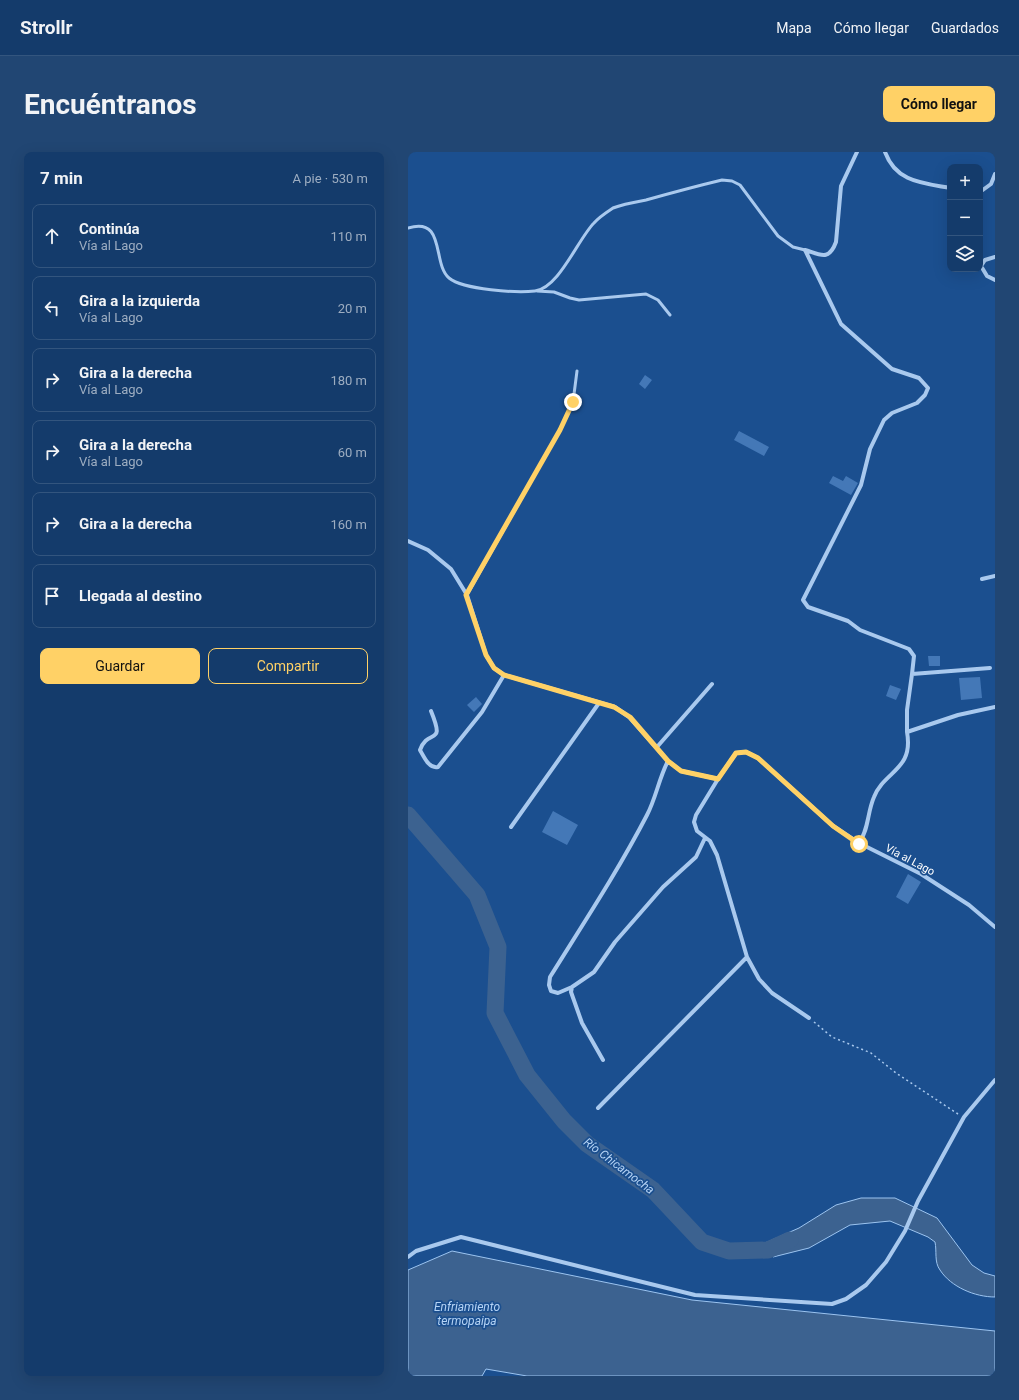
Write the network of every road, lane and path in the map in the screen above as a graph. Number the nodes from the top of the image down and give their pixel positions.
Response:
1 (857, 152) edge
2 (885, 152) edge
3 (995, 174) edge
4 (947, 187) edge
5 (983, 190) edge
6 (408, 228) edge
7 (805, 250) junction
8 (995, 257) edge
9 (995, 280) edge
10 (537, 291) junction
11 (670, 315) dead end
12 (577, 371) dead end
13 (408, 541) edge
14 (995, 576) edge
15 (982, 579) dead end
16 (466, 595) junction
17 (990, 668) dead end
18 (912, 674) junction
19 (504, 675) junction
20 (712, 684) dead end
21 (599, 703) junction
22 (995, 707) edge
23 (431, 711) dead end
24 (907, 732) junction
25 (656, 747) junction
26 (668, 761) junction
27 (718, 779) junction
28 (511, 827) dead end
29 (705, 838) junction
30 (859, 844) junction
31 (995, 927) edge
32 (747, 957) junction
33 (572, 987) junction
34 (809, 1018) joint
35 (603, 1060) dead end
36 (995, 1080) edge
37 (598, 1108) dead end
38 (964, 1117) junction
39 (408, 1257) edge

1 - 7 street
2 - 4 street
3 - 5 street
6 - 10 lane
7 - 10 lane
7 - 18 street
8 - 9 street
10 - 11 lane
12 - 16 lane
13 - 16 street
14 - 15 street
16 - 19 street
17 - 18 street
18 - 24 street
19 - 21 street
19 - 23 street
20 - 25 street
21 - 25 street
21 - 28 street
22 - 24 street
24 - 30 street
25 - 26 street
26 - 27 street
26 - 33 street
27 - 29 street, Vía al Lago
27 - 30 street, Vía al Lago
29 - 32 street, Vía al Lago
29 - 33 street
30 - 31 street, Vía al Lago
32 - 34 street, Vía al Lago
32 - 37 street
33 - 35 street
34 - 38 path
36 - 38 street
38 - 39 street

